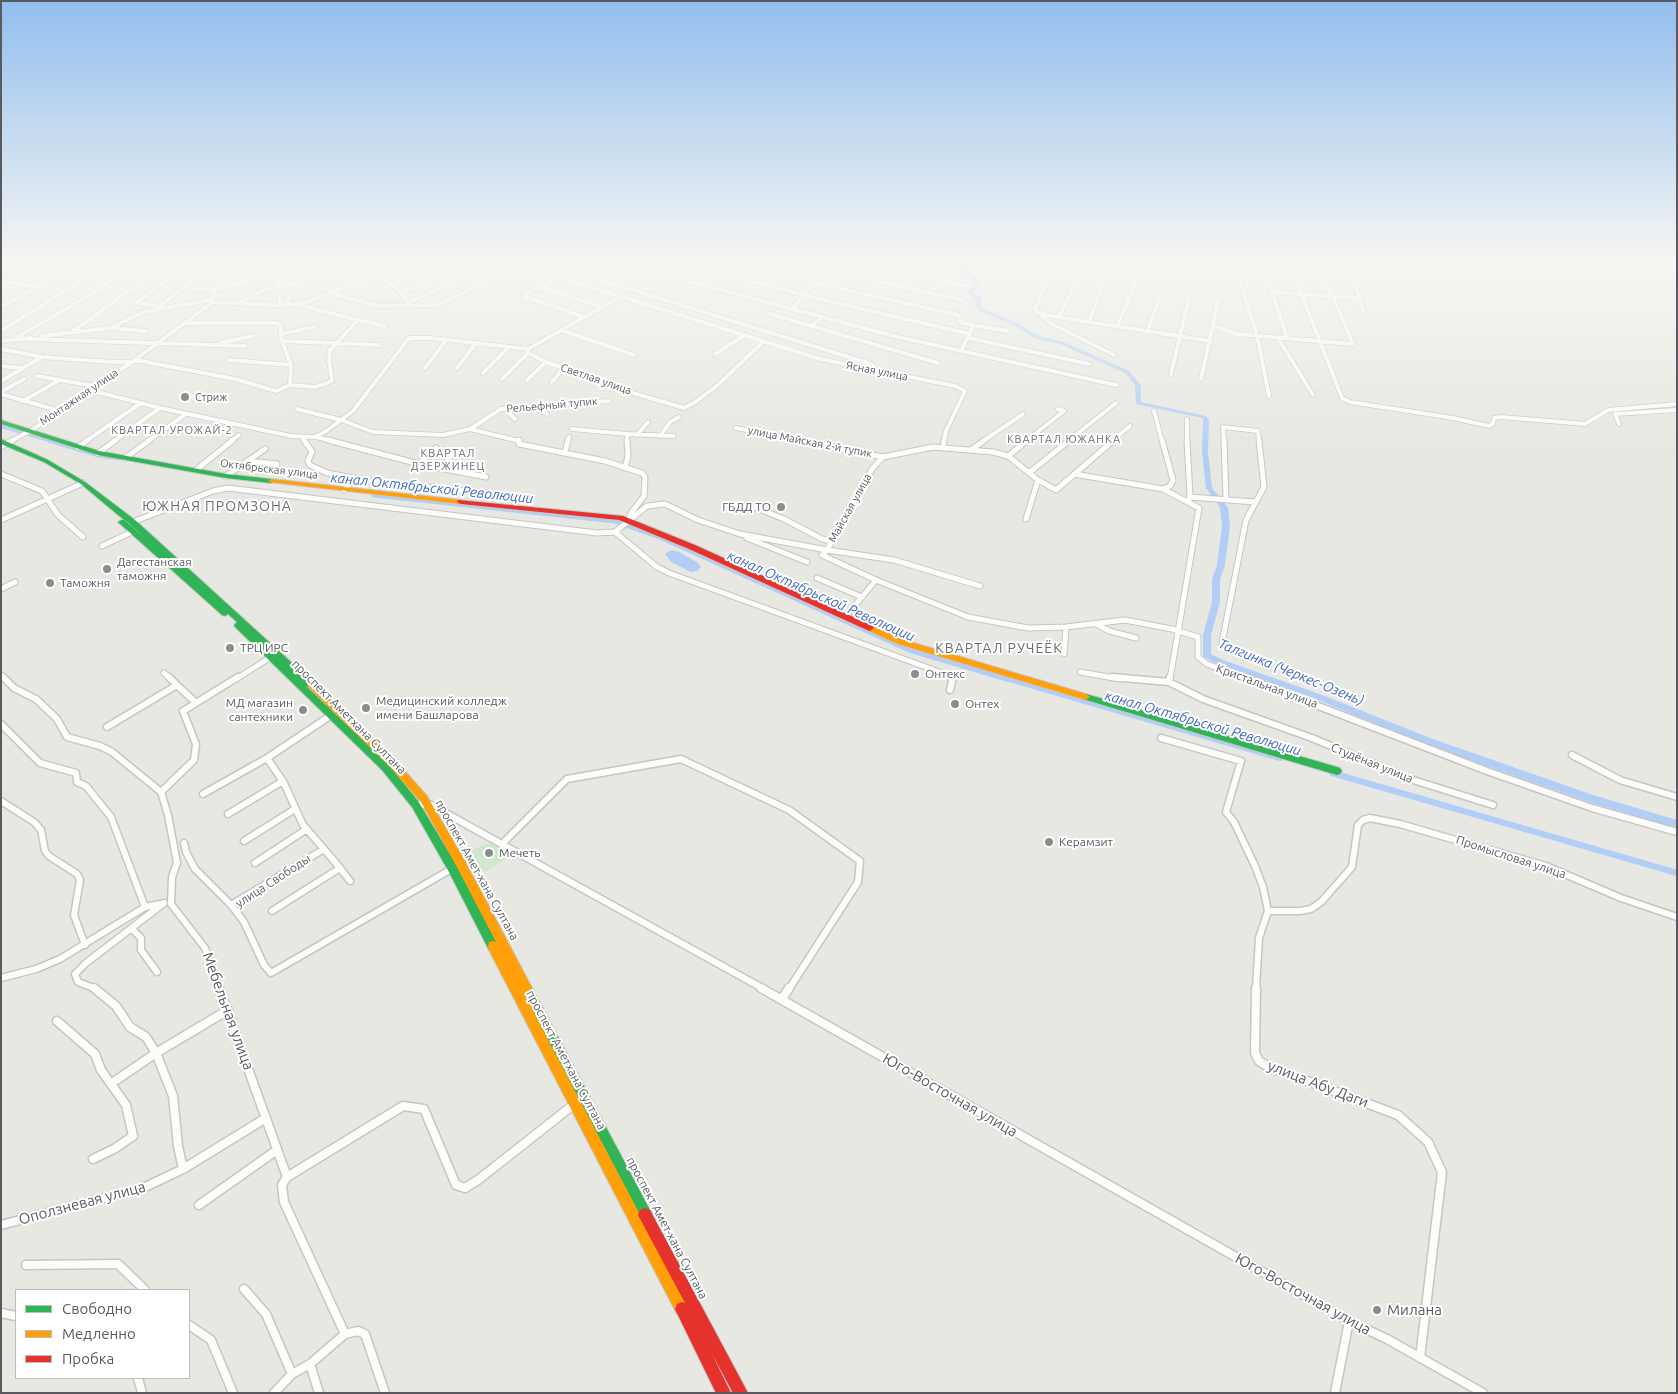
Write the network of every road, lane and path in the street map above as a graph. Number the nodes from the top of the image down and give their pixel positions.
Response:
1 (12, 324) edge
2 (40, 324) edge
3 (82, 324) edge
4 (118, 324) edge
5 (183, 324) edge
6 (277, 324) edge
7 (354, 324) edge
8 (376, 324) edge
9 (572, 324) edge
10 (711, 324) edge
11 (742, 324) edge
12 (805, 324) edge
13 (814, 324) edge
14 (852, 324) edge
15 (921, 324) edge
16 (966, 324) edge
17 (1052, 324) edge
18 (1100, 324) edge
19 (1118, 324) edge
20 (1150, 324) edge
21 (1183, 324) edge
22 (1252, 324) edge
23 (1282, 324) edge
24 (1314, 324) edge
25 (1345, 324) edge
26 (315, 326) dead end
27 (385, 326) dead end
28 (811, 326) junction
29 (974, 326) junction
30 (1213, 326) joint
31 (1117, 327) junction
32 (110, 328) junction
33 (561, 330) junction
34 (1, 331) edge
35 (72, 331) junction
36 (146, 331) dead end
37 (1008, 331) dead end
38 (1147, 332) junction
39 (281, 334) junction
40 (744, 334) junction
41 (252, 336) dead end
42 (969, 336) junction
43 (1256, 336) junction
44 (1180, 337) junction
45 (28, 338) junction
46 (1278, 338) junction
47 (1287, 338) junction
48 (14, 339) junction
49 (446, 340) junction
50 (1, 341) edge
51 (282, 341) junction
52 (764, 341) junction
53 (1210, 341) junction
54 (157, 342) junction
55 (1321, 342) junction
56 (336, 343) junction
57 (476, 343) junction
58 (213, 345) junction
59 (380, 345) dead end
60 (245, 346) dead end
61 (508, 348) junction
62 (1, 349) edge
63 (528, 351) junction
64 (962, 351) junction
65 (715, 354) dead end
66 (634, 355) dead end
67 (1114, 355) dead end
68 (42, 357) junction
69 (229, 360) dead end
70 (132, 362) junction
71 (546, 362) junction
72 (938, 363) dead end
73 (1089, 364) dead end
74 (291, 365) junction
75 (1, 366) edge
76 (21, 368) junction
77 (425, 368) dead end
78 (456, 368) dead end
79 (564, 368) junction
80 (871, 370) junction
81 (483, 373) dead end
82 (1170, 374) dead end
83 (37, 376) dead end
84 (24, 379) dead end
85 (502, 379) dead end
86 (1201, 379) dead end
87 (58, 380) junction
88 (527, 380) dead end
89 (1, 381) edge
90 (552, 382) dead end
91 (290, 385) junction
92 (1116, 385) dead end
93 (95, 386) junction
94 (89, 390) junction
95 (1, 393) edge
96 (1313, 395) dead end
97 (1269, 396) dead end
98 (23, 401) junction
99 (609, 401) dead end
100 (1116, 403) dead end
101 (141, 404) junction
102 (1677, 404) edge
103 (530, 407) junction
104 (160, 408) junction
105 (297, 409) dead end
106 (509, 409) junction
107 (1058, 409) dead end
108 (1677, 410) edge
109 (60, 411) junction
110 (1154, 411) dead end
111 (186, 414) junction
112 (547, 414) dead end
113 (1023, 414) dead end
114 (679, 417) dead end
115 (514, 418) dead end
116 (1187, 419) dead end
117 (341, 420) junction
118 (1, 422) edge
119 (648, 422) dead end
120 (1619, 424) dead end
121 (1130, 426) dead end
122 (736, 428) dead end
123 (470, 429) junction
124 (572, 429) dead end
125 (28, 433) junction
126 (627, 434) junction
127 (637, 434) junction
128 (238, 435) dead end
129 (660, 436) junction
130 (674, 436) dead end
131 (314, 437) junction
132 (569, 437) dead end
133 (302, 438) junction
134 (5, 444) edge
135 (78, 447) junction
136 (943, 447) junction
137 (436, 448) dead end
138 (265, 449) dead end
139 (972, 449) junction
140 (565, 452) junction
141 (98, 453) junction
142 (452, 455) dead end
143 (1008, 456) junction
144 (884, 457) junction
145 (125, 458) junction
146 (247, 461) junction
147 (277, 464) dead end
148 (419, 464) junction
149 (441, 468) junction
150 (626, 468) junction
151 (196, 470) junction
152 (1030, 472) junction
153 (1, 474) edge
154 (1074, 474) junction
155 (226, 476) junction
156 (486, 477) dead end
157 (354, 479) junction
158 (1038, 480) junction
159 (80, 484) junction
160 (1163, 489) junction
161 (344, 490) junction
162 (486, 493) dead end
163 (48, 499) junction
164 (1189, 499) junction
165 (1226, 499) junction
166 (1255, 502) junction
167 (747, 504) dead end
168 (1026, 519) dead end
169 (1, 520) edge
170 (628, 521) junction
171 (133, 527) junction
172 (615, 532) junction
173 (740, 534) junction
174 (83, 538) dead end
175 (831, 540) junction
176 (102, 546) dead end
177 (826, 550) junction
178 (808, 562) dead end
179 (817, 578) dead end
180 (876, 580) junction
181 (15, 582) dead end
182 (980, 586) dead end
183 (1, 589) edge
184 (862, 597) junction
185 (846, 616) junction
186 (1096, 624) junction
187 (1066, 627) junction
188 (1178, 632) junction
189 (1136, 638) dead end
190 (1222, 643) dead end
191 (1064, 654) dead end
192 (273, 656) junction
193 (1080, 672) dead end
194 (164, 673) dead end
195 (1, 675) edge
196 (1169, 682) junction
197 (177, 686) junction
198 (950, 690) dead end
199 (195, 702) junction
200 (336, 713) junction
201 (107, 727) dead end
202 (3, 728) edge
203 (1161, 738) dead end
204 (1572, 755) dead end
205 (267, 758) junction
206 (1337, 771) dead end
207 (283, 781) junction
208 (161, 792) junction
209 (203, 794) dead end
210 (1677, 797) edge
211 (1, 801) edge
212 (415, 804) junction
213 (427, 804) junction
214 (1493, 805) dead end
215 (295, 809) junction
216 (228, 814) dead end
217 (307, 829) junction
218 (1677, 832) edge
219 (244, 841) dead end
220 (184, 842) dead end
221 (502, 844) junction
222 (324, 849) junction
223 (254, 863) dead end
224 (461, 864) junction
225 (340, 868) junction
226 (453, 869) junction
227 (350, 881) dead end
228 (167, 904) junction
229 (231, 905) junction
230 (145, 907) junction
231 (272, 911) dead end
232 (1268, 911) junction
233 (1677, 917) edge
234 (132, 929) junction
235 (86, 945) junction
236 (157, 972) dead end
237 (1, 978) edge
238 (782, 999) junction
239 (228, 1010) junction
240 (57, 1021) dead end
241 (156, 1054) junction
242 (112, 1083) junction
243 (584, 1098) junction
244 (574, 1104) junction
245 (266, 1118) junction
246 (277, 1150) junction
247 (94, 1159) dead end
248 (183, 1169) junction
249 (287, 1177) junction
250 (199, 1204) dead end
251 (1, 1225) edge
252 (26, 1265) dead end
253 (144, 1289) edge
254 (244, 1289) dead end
255 (1, 1313) edge
256 (15, 1316) edge
257 (1348, 1321) junction
258 (190, 1326) edge
259 (345, 1334) junction
260 (1420, 1358) junction
261 (310, 1364) junction
262 (292, 1374) junction
263 (138, 1379) edge
264 (142, 1393) edge
265 (233, 1393) edge
266 (274, 1393) edge
267 (319, 1393) edge
268 (385, 1393) edge
269 (724, 1393) edge
270 (741, 1393) edge
271 (1334, 1393) edge
272 (1483, 1393) edge

1 - 34 street
2 - 48 street
3 - 35 street
4 - 32 street
5 - 54 street, Монтажная улица
6 - 39 street
7 - 56 street
8 - 27 street
9 - 33 street
10 - 40 street, Ясная улица
11 - 80 street
12 - 28 street
13 - 28 street
14 - 64 street
15 - 42 street
16 - 29 street
17 - 67 street
18 - 31 street
19 - 31 street
20 - 38 street
21 - 44 street
22 - 43 street
23 - 47 street
24 - 55 street
25 - 55 street
26 - 39 street
28 - 72 street
29 - 37 street
29 - 42 street
30 - 43 street
30 - 53 street
31 - 38 street
32 - 35 street
32 - 36 street
33 - 63 street
33 - 66 street
35 - 45 street
38 - 44 street
39 - 51 street
40 - 52 street, Ясная улица
40 - 65 street
41 - 58 street
42 - 64 street
42 - 73 street
43 - 46 street
43 - 97 street
44 - 53 street
44 - 82 street
45 - 48 street
45 - 54 street
46 - 47 street
46 - 96 street
47 - 55 street
48 - 50 street
49 - 57 street
49 - 77 street
49 - 117 street
51 - 56 street
51 - 74 street
52 - 79 street, Светлая улица
52 - 80 street, Ясная улица
53 - 86 street
54 - 58 street
54 - 70 street, Монтажная улица
55 - 102 street
56 - 59 street
56 - 91 street
57 - 61 street
57 - 78 street
58 - 60 street
61 - 63 street
61 - 81 street
62 - 68 street
63 - 71 street, Светлая улица
63 - 85 street
64 - 92 street
68 - 70 street
68 - 76 street
69 - 74 street
70 - 91 street
70 - 93 street, Монтажная улица
71 - 79 street, Светлая улица
71 - 88 street
74 - 91 street
75 - 76 street
76 - 89 street
79 - 90 street
80 - 136 street, Ясная улица
83 - 87 street
84 - 95 street
87 - 93 street
87 - 98 street
93 - 94 street, Монтажная улица
94 - 101 street
94 - 109 street, Монтажная улица
95 - 98 street
98 - 109 street
99 - 103 street, Рельефный тупик
100 - 152 street
101 - 104 street
101 - 135 street
103 - 106 street, Рельефный тупик
103 - 112 street
104 - 111 street
104 - 141 street
105 - 117 street
106 - 115 street
106 - 123 street, Рельефный тупик
107 - 143 street
108 - 120 street
109 - 125 street, Монтажная улица
110 - 160 street
111 - 133 street
111 - 145 street
113 - 139 street
114 - 129 street
116 - 164 street
117 - 123 street
117 - 131 street
118 - 125 main road, Октябрьская улица
119 - 127 street
121 - 154 street
122 - 144 street, улица Майская 2-й тупик
123 - 140 street
124 - 126 street
125 - 134 street, Монтажная улица
125 - 135 main road, Октябрьская улица
126 - 127 street
126 - 150 street
127 - 129 street
128 - 151 street
129 - 130 street
131 - 133 street
131 - 148 street
132 - 140 street
133 - 157 street
134 - 159 main road, проспект Амет-хана Султана
135 - 141 main road, Октябрьская улица
136 - 139 street
136 - 144 street
137 - 148 street
138 - 146 street
139 - 143 street
140 - 150 street
141 - 145 main road, Октябрьская улица
142 - 149 street
143 - 152 street
144 - 175 street, Майская улица
145 - 151 main road, Октябрьская улица
146 - 147 street
146 - 155 street
148 - 149 street
149 - 156 street
150 - 170 street
151 - 155 main road, Октябрьская улица
152 - 158 street
153 - 163 street
154 - 158 street
154 - 160 street
155 - 161 main road, Октябрьская улица
157 - 161 street
157 - 162 street
158 - 168 street
159 - 163 street
159 - 171 main road, проспект Амет-хана Султана
160 - 164 street
161 - 170 main road, Октябрьская улица
163 - 169 street
163 - 174 street
164 - 165 street
164 - 188 street
165 - 166 street
165 - 166 street
166 - 190 street
167 - 175 street
170 - 172 street
170 - 173 street, Майская улица
170 - 185 main road, Октябрьская улица
171 - 172 street
171 - 176 street
171 - 192 main road, проспект Амет-хана Султана
172 - 198 street
173 - 177 street, Майская улица
173 - 178 street, Майская улица
175 - 177 street, Майская улица
177 - 180 street, Кристальная улица
177 - 182 street
179 - 184 street
180 - 184 street
180 - 187 street, Кристальная улица
181 - 183 street
184 - 185 street
185 - 206 main road, Октябрьская улица
186 - 187 street, Кристальная улица
186 - 188 street, Кристальная улица
186 - 189 street
187 - 191 street
188 - 196 street
188 - 218 street, Кристальная улица
192 - 199 street
192 - 200 main road, проспект Амет-хана Султана
193 - 196 street, Студёная улица
194 - 197 street
195 - 208 street
196 - 214 street, Студёная улица
197 - 199 street
197 - 201 street
199 - 208 street
200 - 205 street
200 - 212 main road, проспект Аметхана Султана
200 - 213 main road, проспект Амет-хана Султана
202 - 230 street
203 - 232 street
204 - 210 street
205 - 207 street, улица Свободы
205 - 209 street
207 - 215 street, улица Свободы
207 - 216 street
208 - 228 street
211 - 235 street
212 - 213 street, Юго-Восточная улица
212 - 226 main road, проспект Аметхана Султана
213 - 221 street, Юго-Восточная улица
213 - 224 main road, проспект Амет-хана Султана
215 - 217 street, улица Свободы
215 - 219 street
217 - 222 street, улица Свободы
217 - 223 street
220 - 229 street
221 - 238 street, Юго-Восточная улица
221 - 238 street
222 - 225 street
222 - 229 street, улица Свободы
224 - 226 street, улица Свободы
224 - 243 main road, проспект Амет-хана Султана
225 - 227 street
225 - 231 street
226 - 229 street, улица Свободы
226 - 244 main road, проспект Аметхана Султана
228 - 230 street
228 - 234 street
228 - 239 street, Мебельная улица
230 - 235 street
232 - 233 street, Промысловая улица
232 - 260 street, улица Абу Даги
234 - 236 street
234 - 241 street
235 - 237 street
238 - 257 street, Юго-Восточная улица
239 - 241 street
239 - 245 street, Мебельная улица
240 - 242 street
241 - 242 street
241 - 248 street
242 - 247 street
243 - 244 street
243 - 270 main road, проспект Амет-хана Султана
244 - 249 street
244 - 269 main road, проспект Аметхана Султана
245 - 246 street, Мебельная улица
245 - 248 street, Оползневая улица
246 - 249 street, Мебельная улица
246 - 250 street
248 - 251 street, Оползневая улица
249 - 259 street, Мебельная улица
252 - 253 street
254 - 262 street
255 - 256 street
257 - 260 street, Юго-Восточная улица
257 - 271 street
258 - 265 street
259 - 261 street
259 - 268 street
260 - 272 street, Юго-Восточная улица
261 - 262 street
261 - 267 street
262 - 266 street
263 - 264 street

